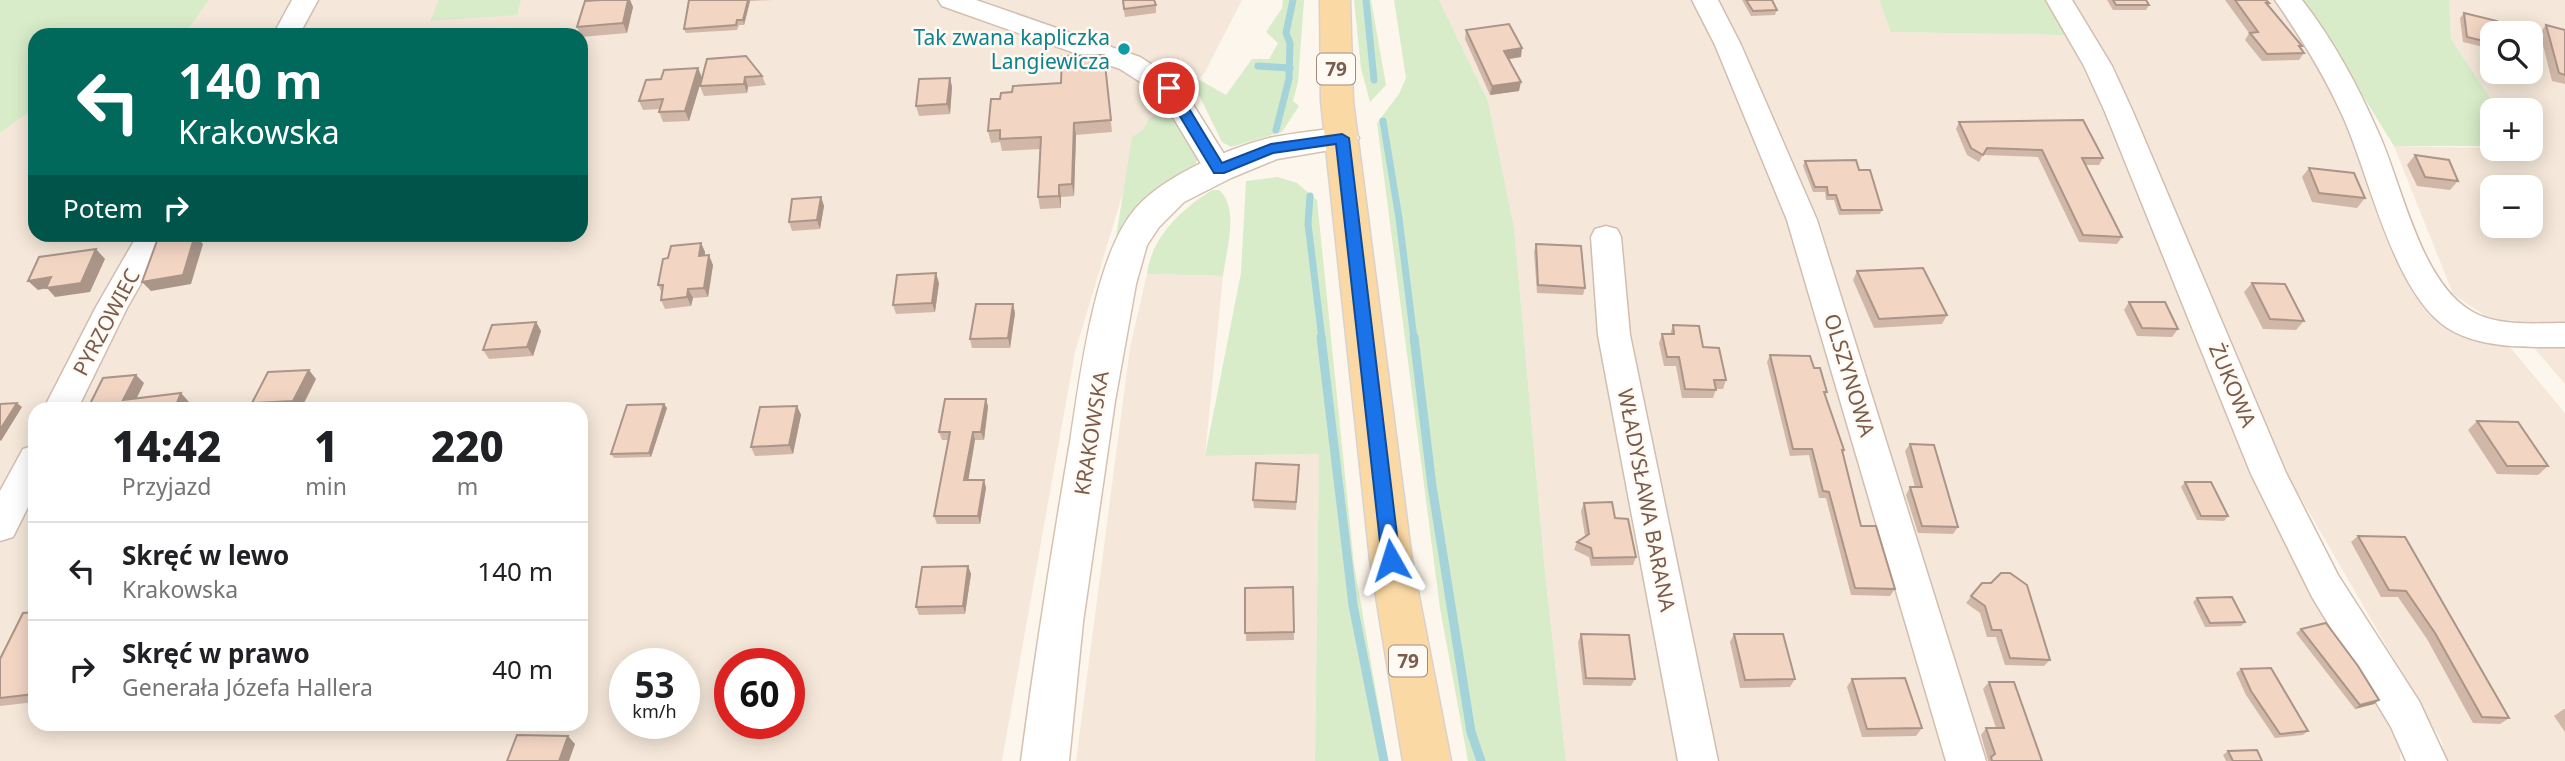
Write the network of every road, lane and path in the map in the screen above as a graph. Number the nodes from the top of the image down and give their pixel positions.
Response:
1 (305, 0) edge
2 (951, 0) edge
3 (1335, 0) edge
4 (1705, 0) edge
5 (2059, 0) edge
6 (2288, 0) edge
7 (290, 28) edge
8 (1343, 153) junction
9 (1228, 167) junction
10 (1606, 237) dead end
11 (149, 242) edge
12 (2565, 335) edge
13 (64, 402) edge
14 (28, 472) edge
15 (0, 526) edge
16 (1045, 761) edge
17 (1427, 761) edge
18 (1698, 761) edge
19 (1966, 761) edge
20 (2427, 761) edge

1 - 7 street
2 - 9 street
3 - 8 main road, 79
4 - 19 street, OLSZYNOWA
5 - 20 street, ŻUKOWA
6 - 12 street
8 - 9 street, KRAKOWSKA
8 - 17 main road, 79
9 - 16 street, KRAKOWSKA
10 - 18 street, WŁADYSŁAWA BARANA
11 - 13 street, PYRZOWIEC
14 - 15 street

